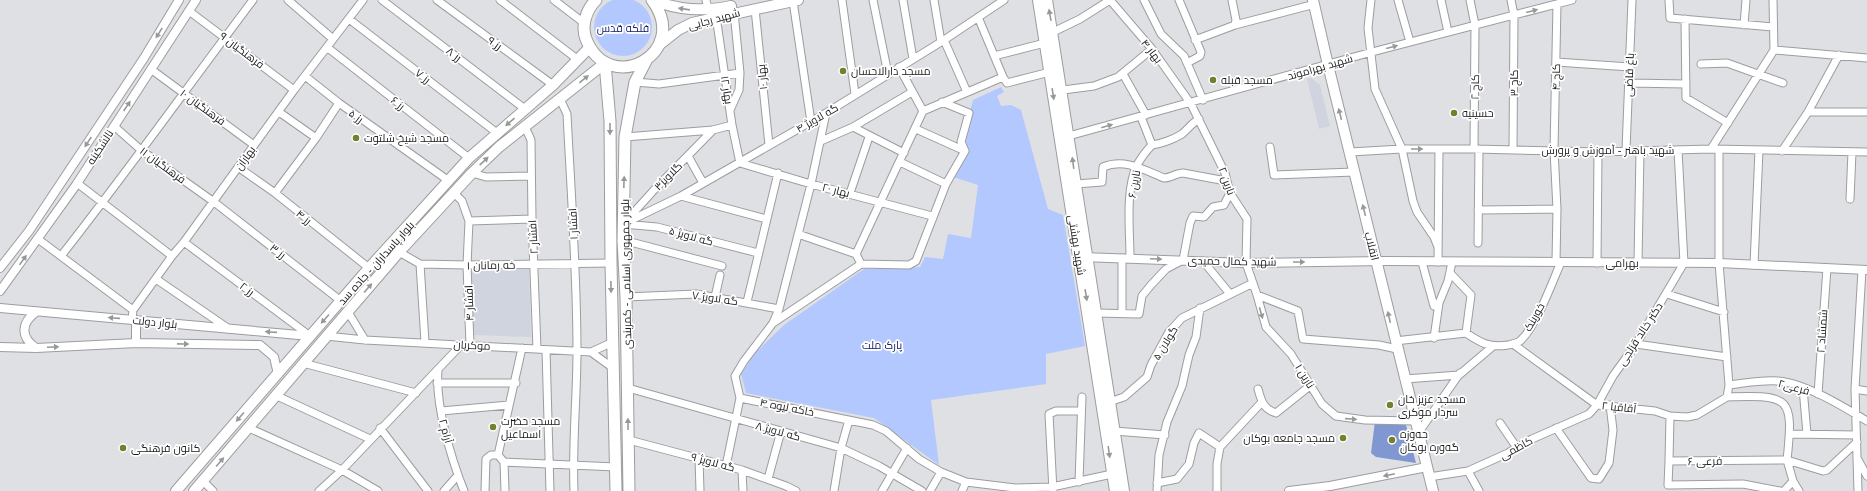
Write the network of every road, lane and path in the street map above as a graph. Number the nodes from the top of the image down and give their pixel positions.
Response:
1 (196, 0) edge
2 (253, 0) edge
3 (288, 0) edge
4 (363, 0) edge
5 (382, 0) edge
6 (437, 0) edge
7 (500, 0) edge
8 (554, 0) edge
9 (596, 0) edge
10 (652, 0) edge
11 (764, 0) edge
12 (795, 0) edge
13 (842, 0) edge
14 (873, 0) edge
15 (903, 0) edge
16 (934, 0) edge
17 (1004, 0) edge
18 (1038, 0) edge
19 (1047, 0) edge
20 (1110, 0) edge
21 (1144, 0) edge
22 (1179, 0) edge
23 (1232, 0) edge
24 (1371, 0) edge
25 (1398, 0) edge
26 (1441, 0) edge
27 (1470, 0) edge
28 (1511, 0) edge
29 (1572, 0) edge
30 (1632, 0) edge
31 (1669, 0) edge
32 (1746, 0) edge
33 (1773, 0) edge
34 (178, 1) edge
35 (1314, 2) edge
36 (1551, 3) edge
37 (707, 5) edge
38 (734, 6) edge
39 (755, 9) junction
40 (189, 11) junction
41 (1514, 15) junction
42 (716, 16) junction
43 (978, 17) junction
44 (349, 19) junction
45 (1685, 19) junction
46 (584, 23) junction
47 (1235, 25) junction
48 (1475, 25) junction
49 (1744, 25) junction
50 (1773, 28) junction
51 (1053, 32) junction
52 (1448, 32) junction
53 (225, 37) junction
54 (333, 39) junction
55 (1195, 40) junction
56 (942, 41) junction
57 (1410, 42) junction
58 (1045, 43) junction
59 (659, 45) junction
60 (328, 48) junction
61 (590, 48) junction
62 (1152, 49) junction
63 (1774, 50) junction
64 (1372, 52) junction
65 (1840, 55) junction
66 (994, 56) junction
67 (1867, 58) edge
68 (913, 59) junction
69 (578, 60) junction
70 (646, 61) junction
71 (1556, 62) junction
72 (605, 63) junction
73 (1186, 63) junction
74 (1701, 64) dead end
75 (1328, 65) junction
76 (899, 67) junction
77 (1630, 68) junction
78 (152, 70) junction
79 (1050, 72) junction
80 (740, 73) junction
81 (724, 74) junction
82 (888, 74) junction
83 (1123, 74) junction
84 (1759, 74) junction
85 (305, 76) junction
86 (1003, 77) junction
87 (635, 82) junction
88 (1629, 82) junction
89 (1686, 84) junction
90 (1783, 84) dead end
91 (553, 85) junction
92 (294, 90) junction
93 (1063, 90) junction
94 (912, 92) junction
95 (967, 92) junction
96 (182, 93) junction
97 (855, 94) junction
98 (560, 99) junction
99 (1203, 100) junction
100 (942, 102) junction
101 (339, 104) junction
102 (1191, 104) junction
103 (525, 109) junction
104 (730, 110) junction
105 (923, 111) junction
106 (279, 112) junction
107 (1808, 112) junction
108 (1867, 112) edge
109 (826, 113) junction
110 (1144, 116) junction
111 (1199, 120) junction
112 (811, 122) junction
113 (1728, 123) junction
114 (732, 125) junction
115 (114, 126) junction
116 (525, 127) junction
117 (853, 128) junction
118 (916, 129) junction
119 (713, 130) junction
120 (497, 133) junction
121 (625, 137) junction
122 (869, 137) junction
123 (1065, 137) junction
124 (316, 138) junction
125 (821, 141) junction
126 (254, 145) junction
127 (769, 145) junction
128 (1152, 145) junction
129 (1270, 147) dead end
130 (1402, 149) junction
131 (1439, 149) junction
132 (1476, 149) junction
133 (1711, 149) junction
134 (141, 150) junction
135 (1514, 150) junction
136 (1554, 150) junction
137 (1626, 150) junction
138 (1678, 150) junction
139 (1719, 150) junction
140 (1759, 150) junction
141 (965, 151) junction
142 (1640, 151) junction
143 (1782, 151) junction
144 (1350, 152) junction
145 (1598, 152) junction
146 (1852, 152) junction
147 (1867, 152) edge
148 (904, 153) junction
149 (688, 156) junction
150 (469, 158) junction
151 (900, 162) junction
152 (740, 163) junction
153 (1136, 166) junction
154 (238, 167) junction
155 (1354, 172) junction
156 (472, 173) junction
157 (778, 173) junction
158 (66, 176) junction
159 (531, 176) junction
160 (1226, 180) junction
161 (449, 181) junction
162 (77, 183) junction
163 (703, 183) junction
164 (811, 184) junction
165 (946, 184) junction
166 (1076, 184) junction
167 (275, 193) junction
168 (454, 193) junction
169 (850, 193) junction
170 (1230, 193) junction
171 (681, 196) junction
172 (1850, 199) dead end
173 (103, 202) junction
174 (214, 202) junction
175 (882, 202) junction
176 (1557, 209) junction
177 (1478, 210) junction
178 (932, 216) junction
179 (532, 219) junction
180 (766, 219) junction
181 (469, 221) junction
182 (623, 224) junction
183 (403, 233) junction
184 (798, 234) junction
185 (38, 239) junction
186 (623, 240) junction
187 (411, 241) junction
188 (184, 242) junction
189 (1478, 243) dead end
190 (1438, 247) junction
191 (399, 252) junction
192 (758, 253) junction
193 (856, 254) junction
194 (61, 256) junction
195 (172, 256) junction
196 (1084, 257) junction
197 (1126, 258) junction
198 (1183, 260) junction
199 (1203, 261) junction
200 (1376, 261) junction
201 (1422, 262) junction
202 (1438, 262) junction
203 (1452, 262) junction
204 (1558, 262) junction
205 (611, 263) junction
206 (1246, 263) junction
207 (1597, 263) junction
208 (1638, 263) junction
209 (1684, 263) junction
210 (1719, 263) junction
211 (420, 264) junction
212 (534, 264) junction
213 (575, 264) junction
214 (861, 264) junction
215 (1754, 265) junction
216 (467, 266) junction
217 (722, 266) dead end
218 (0, 268) edge
219 (369, 268) junction
220 (1827, 268) junction
221 (1864, 270) edge
222 (1450, 273) junction
223 (720, 275) dead end
224 (156, 279) junction
225 (1253, 283) junction
226 (0, 292) edge
227 (1230, 294) junction
228 (1667, 294) junction
229 (1257, 295) junction
230 (716, 297) junction
231 (626, 298) junction
232 (341, 301) junction
233 (747, 302) junction
234 (1434, 306) dead end
235 (0, 308) edge
236 (1200, 308) junction
237 (779, 309) junction
238 (133, 310) junction
239 (36, 312) junction
240 (348, 312) junction
241 (1724, 312) junction
242 (1122, 313) junction
243 (1096, 314) junction
244 (134, 320) junction
245 (773, 323) junction
246 (229, 329) junction
247 (1466, 333) junction
248 (310, 336) junction
249 (326, 336) junction
250 (1434, 338) junction
251 (364, 340) junction
252 (425, 342) junction
253 (613, 342) junction
254 (136, 343) junction
255 (1513, 344) junction
256 (1636, 344) junction
257 (461, 345) junction
258 (470, 345) junction
259 (1396, 345) junction
260 (0, 347) edge
261 (1492, 347) junction
262 (36, 348) junction
263 (522, 348) junction
264 (537, 349) junction
265 (546, 350) junction
266 (577, 352) junction
267 (591, 352) junction
268 (1727, 357) junction
269 (302, 363) junction
270 (613, 368) junction
271 (438, 370) junction
272 (1461, 372) junction
273 (278, 374) junction
274 (1405, 379) junction
275 (437, 383) junction
276 (516, 383) junction
277 (1311, 385) junction
278 (1729, 386) junction
279 (628, 388) junction
280 (1258, 388) dead end
281 (1803, 388) junction
282 (1855, 389) junction
283 (1867, 391) edge
284 (416, 392) junction
285 (1818, 394) junction
286 (275, 395) junction
287 (1082, 397) dead end
288 (1727, 397) junction
289 (740, 398) junction
290 (1109, 402) junction
291 (1262, 402) junction
292 (509, 405) junction
293 (1597, 405) junction
294 (1610, 405) junction
295 (441, 411) junction
296 (1081, 411) junction
297 (1855, 413) junction
298 (1670, 416) junction
299 (735, 419) junction
300 (849, 420) junction
301 (1416, 421) junction
302 (1867, 421) edge
303 (1500, 423) dead end
304 (249, 428) junction
305 (380, 428) junction
306 (1556, 428) junction
307 (781, 431) junction
308 (1114, 431) junction
309 (1419, 432) junction
310 (1790, 434) junction
311 (1807, 434) junction
312 (1165, 435) junction
313 (1856, 438) junction
314 (370, 439) junction
315 (629, 440) junction
316 (1220, 447) junction
317 (841, 448) junction
318 (907, 448) junction
319 (1517, 448) junction
320 (498, 455) junction
321 (1856, 456) junction
322 (699, 458) junction
323 (1787, 460) junction
324 (1669, 461) junction
325 (504, 462) junction
326 (549, 465) junction
327 (573, 466) junction
328 (726, 466) junction
329 (1427, 466) junction
330 (616, 467) junction
331 (342, 470) junction
332 (742, 470) junction
333 (1468, 471) junction
334 (942, 472) junction
335 (893, 474) junction
336 (1112, 474) junction
337 (458, 475) junction
338 (1867, 476) edge
339 (1429, 477) junction
340 (768, 479) junction
341 (203, 481) junction
342 (1793, 481) junction
343 (966, 482) junction
344 (1079, 482) junction
345 (1157, 482) junction
346 (786, 488) edge
347 (1682, 488) edge
348 (1005, 489) edge
349 (1053, 489) edge
350 (176, 491) edge
351 (194, 491) edge
352 (213, 491) edge
353 (319, 491) edge
354 (378, 491) edge
355 (428, 491) edge
356 (444, 491) edge
357 (464, 491) edge
358 (485, 491) edge
359 (505, 491) edge
360 (550, 491) edge
361 (574, 491) edge
362 (616, 491) edge
363 (629, 491) edge
364 (700, 491) edge
365 (742, 491) edge
366 (796, 491) edge
367 (834, 491) edge
368 (882, 491) edge
369 (922, 491) edge
370 (930, 491) edge
371 (962, 491) edge
372 (1115, 491) edge
373 (1124, 491) edge
374 (1157, 491) edge
375 (1217, 491) edge
376 (1289, 491) edge
377 (1433, 491) edge
378 (1479, 491) edge
379 (1780, 491) edge
380 (1784, 491) edge
381 (1799, 491) edge
382 (1858, 491) edge

1 - 40 street, نالشکینه
2 - 53 street
3 - 54 street
4 - 44 street, بهاران
5 - 103 street, رز ۸
6 - 91 street, رز ۹
7 - 69 street
8 - 46 street
9 - 46 main road
37 -> 10 main road, شهید رجایی
10 - 59 main road
11 - 38 main road, شهید رجایی
12 - 39 main road, شهید رجایی
12 - 112 street
13 - 97 street
14 - 82 street
15 - 68 street
16 - 56 street
17 - 43 street, گه لاویژ ۴
18 - 58 main road, شهید بهشتی
51 -> 19 main road, شهید بهشتی
20 - 51 street
20 - 62 street, بهار ۴
21 - 73 street
22 - 55 street
23 - 47 street
24 - 64 street
25 - 57 street
26 - 52 street
27 - 48 street, کاج ۲
28 - 41 street, کاج ۳
29 - 36 street, شهید بهراموند
30 - 77 street, باغ قاضی
31 - 45 street
32 - 49 street
33 - 50 street
34 - 40 street
34 -> 158 street, نالشکینه
35 - 47 street
35 - 75 main road, انقلاب
41 -> 36 street, شهید بهراموند
36 - 71 street, کاج ۴
37 - 38 main road, شهید رجایی
38 - 39 main road, شهید رجایی
38 - 42 main road, شهید رجایی
38 - 80 street
39 - 127 street, بهار ۱۰
40 - 53 street, فرهنگیان ۹
40 - 78 street, نالشکینه
41 - 48 street, شهید بهراموند
41 - 135 street, کاج ۳
42 - 59 main road, شهید رجایی
42 - 81 street, بهار ۱۲
43 - 56 street, گه لاویژ ۴
43 - 66 street
44 - 54 street, بهاران
44 - 120 street, رز ۷
45 - 49 street
45 - 89 street
46 - 61 main road
47 - 55 street
48 - 52 street, شهید بهراموند
48 - 132 street, کاج ۲
49 - 50 street
50 - 63 street
51 - 93 main road, شهید بهشتی
52 - 57 street, شهید بهراموند
53 - 92 street, فرهنگیان ۹
53 - 96 street
54 - 60 street, بهاران
55 - 73 street
56 - 68 street, گه لاویژ ۴
56 - 95 street
64 -> 57 street, شهید بهراموند
58 - 66 street
58 - 79 main road, شهید بهشتی
59 - 70 main road, بلوار جمهوری اسلامی - کمربندی
60 - 85 street, بهاران
60 - 150 street, رز ۶
61 - 69 main road, بلوار پاسداران - جاده سد
61 - 72 main road
62 - 83 street
62 - 102 street, بهار ۴
63 - 65 street
63 - 84 street
64 - 75 street, شهید بهراموند
64 - 130 street
65 - 67 street
65 - 107 street
66 - 86 street
68 - 76 street, گه لاویژ ۴
69 - 91 main road, بلوار پاسداران - جاده سد
70 - 72 main road
70 - 87 main road, بلوار جمهوری اسلامی - کمربندی
71 - 77 street
71 - 136 street, کاج ۴
98 -> 72 main road, بلوار پاسداران - جاده سد
72 -> 205 main road, بلوار جمهوری اسلامی - کمربندی
73 - 99 street
74 - 84 street
75 - 99 street, شهید بهراموند
144 -> 75 main road, انقلاب
76 - 82 street, گه لاویژ ۴
76 - 94 street
77 - 88 street, باغ قاضی
78 - 96 street, فرهنگیان ۱۰
115 -> 78 street, نالشکینه
79 - 86 street
79 -> 123 main road, شهید بهشتی
80 - 81 street
80 - 104 street
81 - 87 street
81 - 104 street, بهار ۱۲
82 - 97 street, گه لاویژ ۴
83 - 93 street
83 - 110 street
84 - 90 street
84 - 113 street
85 - 92 street, بهاران
85 - 101 street, رز ۵
86 - 95 street
87 - 121 main road, بلوار جمهوری اسلامی - کمربندی
88 - 89 street
88 - 137 street, باغ قاضی
89 - 113 street
91 - 103 main road, بلوار پاسداران - جاده سد
92 - 106 street, بهاران
93 - 123 main road, شهید بهشتی
94 - 105 street
94 - 117 street
95 - 100 street
96 - 126 street, فرهنگیان ۱۰
96 - 134 street
97 - 109 street, گه لاویژ ۴
98 - 116 main road, بلوار پاسداران - جاده سد
98 - 213 street, افشار ۱
99 - 102 street, شهید بهراموند
100 - 105 street
100 - 141 street
101 - 124 street
101 - 161 street, رز ۵
102 - 110 street, شهید بهراموند
102 - 111 street, نارین ۲
103 -> 120 main road, بلوار پاسداران - جاده سد
104 - 114 street, بهار ۱۲
105 - 118 street
106 - 124 street
106 - 126 street, بهاران
107 - 108 street
107 - 143 street
109 - 112 street, گه لاویژ ۴
109 - 125 street
123 -> 110 street, شهید بهراموند
110 - 128 street
111 - 128 street
111 - 160 street, نارین ۲
112 - 127 street, گه لاویژ ۴
113 - 133 street
114 - 119 street
114 - 152 street, بهار ۱۲
115 - 134 street, فرهنگیان ۱۱
115 - 162 street, نالشکینه
156 -> 116 main road, بلوار پاسداران - جاده سد
116 - 159 street, افشار ۲
117 - 122 street
117 - 125 street
118 - 141 street
118 - 148 street
119 - 121 street
119 - 149 street, گلاویژ۳
120 - 150 main road, بلوار پاسداران - جاده سد
182 -> 121 main road, بلوار جمهوری اسلامی - کمربندی
122 - 148 street
122 - 169 street
166 -> 123 main road, شهید بهشتی
123 - 196 main road, شهید بهشتی
124 - 167 street
125 - 164 street
126 - 154 street, بهاران
127 - 152 street, گه لاویژ ۴
128 - 153 street, نارین ۶
129 - 155 street
130 -> 131 street, شهید باهنر - آموزش و پرورش
130 - 144 street, شهید باهنر - آموزش و پرورش
130 - 190 street
131 - 132 street, شهید باهنر - آموزش و پرورش
131 - 190 street
132 - 135 street, شهید باهنر - آموزش و پرورش
132 - 177 street, کاج ۲
133 - 138 street, شهید باهنر - آموزش و پرورش
133 - 139 street, شهید باهنر - آموزش و پرورش
134 - 173 street
134 - 174 street, فرهنگیان ۱۱
135 - 136 street, شهید باهنر - آموزش و پرورش
136 - 145 street, شهید باهنر - آموزش و پرورش
136 - 176 street, کاج ۴
137 - 142 street, شهید باهنر - آموزش و پرورش
137 - 145 street, شهید باهنر - آموزش و پرورش
138 - 142 street, شهید باهنر - آموزش و پرورش
138 - 209 street
139 - 140 street, شهید باهنر - آموزش و پرورش
139 - 210 street
140 - 143 street, شهید باهنر - آموزش و پرورش
140 - 215 street
141 - 165 street
142 - 208 street
143 - 146 street, شهید باهنر - آموزش و پرورش
144 - 155 main road, انقلاب
145 - 207 street
146 - 147 street, شهید باهنر - آموزش و پرورش
146 - 172 street
148 - 151 street
149 - 163 street
149 - 182 street, گلاویژ۳
150 - 161 main road, بلوار پاسداران - جاده سد
151 - 165 street
151 - 175 street
152 - 157 street, بهار ۲۰
152 - 163 street, گه لاویژ ۴
153 - 160 street
153 - 166 street
153 - 197 street, نارین ۶
154 - 167 street, رز ۴
154 - 174 street, بهاران
200 -> 155 main road, انقلاب
156 - 159 street
156 - 168 main road, بلوار پاسداران - جاده سد
157 - 164 street, بهار ۲۰
157 - 180 street
158 - 162 street
158 - 218 street, نالشکینه
159 - 179 street, افشار ۲
160 - 170 street, نارین ۲
161 - 183 main road, بلوار پاسداران - جاده سد
162 - 173 street
162 - 185 street, نالشکینه
163 - 171 street, گه لاویژ ۴
164 - 169 street, بهار ۲۰
164 - 184 street
165 - 178 street
166 - 196 main road, شهید بهشتی
167 - 219 street, رز ۴
168 - 181 street, افشار ۴
168 - 187 main road, بلوار پاسداران - جاده سد
169 - 175 street, بهار ۲۰
170 - 198 street
170 - 206 street, نارین ۲
171 - 180 street
171 - 182 street, گه لاویژ ۴
173 - 194 street
173 - 195 street
174 - 188 street, بهاران
174 - 232 street, رز ۳
175 - 178 street, بهار ۲۰
175 - 193 street
176 - 177 street
176 - 204 street, کاج ۴
177 - 189 street, کاج ۲
178 - 214 street
179 - 181 street
179 - 212 street, افشار ۲
180 - 192 street
181 - 216 street, افشار ۴
182 - 186 main road, بلوار جمهوری اسلامی - کمربندی
182 - 192 street, گه لاویژ ۵
183 - 187 main road
183 - 219 main road, بلوار پاسداران - جاده سد
184 - 193 street
184 - 237 street
185 - 194 street
226 -> 185 street, نالشکینه
186 - 217 street
186 - 231 main road, بلوار جمهوری اسلامی - کمربندی
187 - 191 main road, بلوار پاسداران - جاده سد
188 - 195 street, بهاران
188 - 248 street, رز ۲
190 - 202 street
191 - 211 street, خه رمانان ۱
240 -> 191 main road, بلوار پاسداران - جاده سد
192 - 233 street
193 - 214 street
194 - 238 street
195 - 224 street, بهاران
196 - 197 street, شهید کمال حمیدی
196 - 243 main road, شهید بهشتی
196 -> 336 main road, شهید بهشتی
197 -> 198 street, شهید کمال حمیدی
197 - 242 street, نارین ۶
198 - 199 street, شهید کمال حمیدی
198 - 242 street
199 - 206 street, شهید کمال حمیدی
199 - 227 street
200 - 201 street, بهرامی
206 -> 200 street, شهید کمال حمیدی
259 -> 200 main road, انقلاب
201 - 202 street, بهرامی
201 - 234 street
202 - 203 street, بهرامی
203 - 204 street, بهرامی
203 - 222 street
204 - 207 street, بهرامی
204 - 255 street, خورینک
205 - 213 street, خه رمانان ۱
205 -> 253 main road, بلوار جمهوری اسلامی - کمربندی
206 - 225 street, نارین ۱
207 - 208 street, بهرامی
208 - 209 street, بهرامی
209 - 210 street, بهرامی
209 - 228 street, دکتر خالد قزلجی
210 - 215 street, بهرامی
210 - 241 street
211 - 216 street, خه رمانان ۱
211 - 252 street
212 - 213 street, خه رمانان ۱
212 - 216 street, خه رمانان ۱
212 - 264 street, افشار ۲
213 - 266 street, افشار ۱
214 - 245 street
215 - 220 street, بهرامی
216 - 258 street, افشار ۴
219 - 232 main road, بلوار پاسداران - جاده سد
220 - 221 street, بهرامی
220 - 285 street, شمشاد ۲
221 - 282 street
222 - 247 street
222 - 250 street
223 - 230 street
224 - 238 street, بهاران
224 - 246 street
225 - 227 street, گولان ۵
225 - 229 street, نارین ۱
227 - 236 street, گولان ۵
228 - 241 street
228 - 256 street, دکتر خالد قزلجی
229 - 259 street
229 -> 277 street, نارین ۱
230 - 231 street, گه لاویژ ۷
230 - 233 street, گه لاویژ ۷
231 - 279 main road, بلوار جمهوری اسلامی - کمربندی
232 -> 248 main road, بلوار پاسداران - جاده سد
233 - 237 street, گه لاویژ ۷
235 - 239 street, بلوار دولت
236 - 290 street, گولان ۵
236 - 312 street
237 - 245 street
238 - 244 street
244 -> 239 street, بلوار دولت
239 - 262 street
240 - 249 main road, بلوار پاسداران - جاده سد
240 - 251 street
241 - 268 street
242 - 243 street
243 - 290 main road, شهید بهشتی
244 - 246 street, بلوار دولت
244 - 254 street
245 - 289 street
248 -> 246 street, بلوار دولت
247 - 250 street
247 - 261 street
248 - 273 main road, بلوار پاسداران - جاده سد
249 - 251 street, موکریان
249 - 269 main road, بلوار پاسداران - جاده سد
250 - 259 street
251 - 252 street, موکریان
252 - 257 street, موکریان
253 - 267 street
253 - 270 main road, بلوار جمهوری اسلامی - کمربندی
262 -> 254 street, بلوار دولت
254 -> 273 street, بلوار دولت
255 - 261 street
255 - 293 street, آقاقیا ۲
256 - 268 street
256 - 293 street, دکتر خالد قزلجی
257 - 258 street, موکریان
257 - 271 street
258 - 263 street, موکریان
259 - 274 main road, انقلاب
260 - 262 street, بلوار دولت
261 - 272 street
263 - 264 street, موکریان
263 - 276 street
264 - 265 street, موکریان
265 - 266 street, موکریان
265 - 326 street
266 - 267 street, موکریان
266 - 327 street, افشار ۱
267 - 270 street
268 - 278 street
269 - 284 street
269 - 286 main road, بلوار پاسداران - جاده سد
270 - 330 main road, بلوار جمهوری اسلامی - کمربندی
271 - 275 street, آرام ۲
271 - 284 street
272 - 274 street
272 - 309 street
273 -> 350 main road, بلوار پاسداران - جاده سد
274 - 301 main road, انقلاب
275 - 276 street
275 - 295 street, آرام ۲
276 - 292 street
277 - 291 street
277 -> 301 street, نارین ۱
278 - 281 street, فرعی۲
278 - 288 street
279 - 299 street, گه لاویژ ۸
315 -> 279 main road, بلوار جمهوری اسلامی - کمربندی
280 - 291 street
281 - 285 street, فرعی۲
281 - 311 street
282 - 283 street
282 - 297 street
284 - 305 street
285 - 297 street, فرعی۲
286 - 304 main road, بلوار پاسداران - جاده سد
286 - 314 street
287 - 296 street
288 - 298 street, آقاقیا ۲
288 - 310 street
289 - 299 street
289 - 300 street, خاکه لیوه ۴
290 - 308 main road, شهید بهشتی
291 - 316 street
292 - 295 street
292 - 320 street
293 - 294 street, آقاقیا ۲
293 - 306 street, کاظمی
294 - 298 street, آقاقیا ۲
294 - 306 street
295 - 337 street, آرام ۲
296 - 344 street
296 - 349 street
297 - 302 street
297 - 313 street
298 - 324 street
299 - 307 street, گه لاویژ ۸
299 - 328 street
300 - 317 street
300 - 318 street, خاکه لیوه ۴
301 - 309 main road, انقلاب
303 - 319 street
304 - 331 street
341 -> 304 main road, بلوار پاسداران - جاده سد
305 - 314 street
305 - 355 street
306 - 319 street, کاظمی
307 - 317 street, گه لاویژ ۸
307 - 340 street
308 - 312 street
308 - 373 main road, شهید بهشتی
309 - 329 main road, انقلاب
310 - 311 street
310 - 323 street
311 - 313 street
312 - 345 street
313 - 321 street
313 - 323 street, فرعی ۶
314 - 331 street
315 - 322 street, گه لاویژ ۹
315 - 363 main road, بلوار جمهوری اسلامی - کمربندی
316 - 345 street
316 - 375 street
317 - 335 street, گه لاویژ ۸
317 - 367 street
318 - 334 street, خاکه لیوه ۴
318 - 335 street
319 - 333 street, کاظمی
320 - 325 street
320 - 358 street
321 - 338 street
321 - 382 street
322 - 328 street, گه لاویژ ۹
322 - 364 street
323 - 324 street, فرعی ۶
323 - 342 street
324 - 347 street
325 - 326 street
325 - 359 street
326 - 327 street
326 - 360 street
327 - 330 street
327 - 361 street, افشار ۱
328 - 332 street, گه لاویژ ۹
329 - 339 main road, انقلاب
329 -> 376 street
330 - 362 main road, بلوار جمهوری اسلامی - کمربندی
331 - 353 street
331 - 354 street
332 - 340 street, گه لاویژ ۹
332 - 365 street
333 - 339 street, کاظمی
333 - 378 street
334 - 343 street, خاکه لیوه ۴
334 - 370 street
335 - 368 street
335 - 369 street, گه لاویژ ۸
336 - 344 street, خاکه لیوه ۴
336 - 372 main road, شهید بهشتی
337 - 356 street
337 - 357 street, آرام ۲
339 - 377 main road, انقلاب
340 - 346 street, گه لاویژ ۹
341 - 351 main road, بلوار پاسداران - جاده سد
341 - 352 street
342 - 380 street
342 - 381 street
343 - 348 street, خاکه لیوه ۴
343 - 371 street
344 - 349 street, خاکه لیوه ۴
345 - 374 street
346 - 366 street, گه لاویژ ۹
347 - 379 street
348 - 349 street, خاکه لیوه ۴

